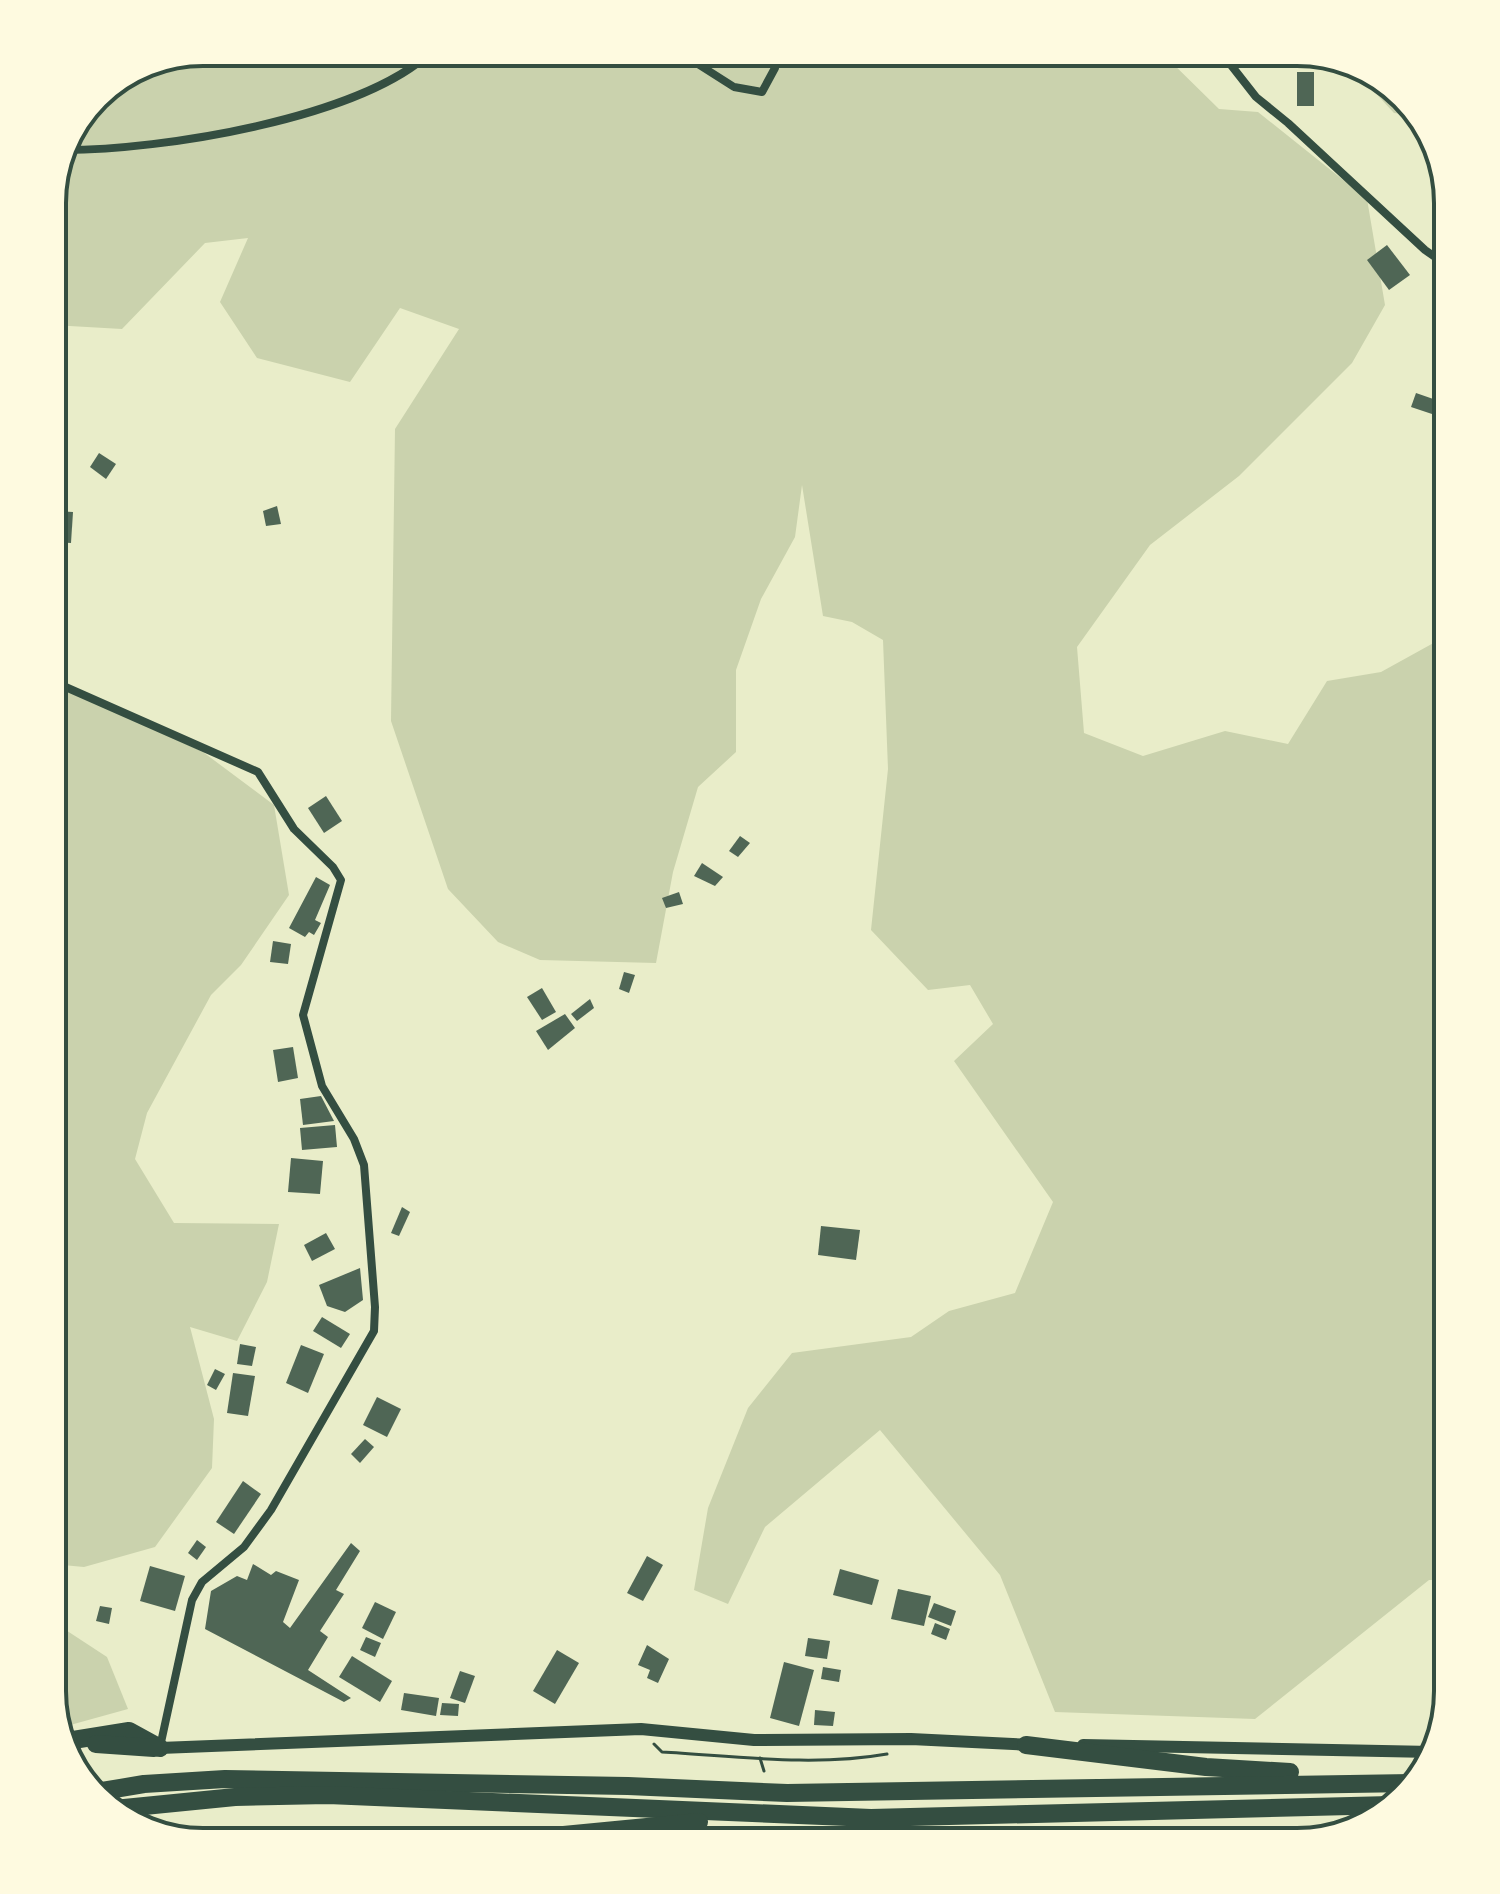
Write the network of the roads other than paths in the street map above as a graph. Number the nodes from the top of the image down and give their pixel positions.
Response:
1 (416, 66) edge
2 (701, 66) edge
3 (775, 66) edge
4 (1232, 66) edge
5 (77, 150) edge
6 (1434, 256) edge
7 (66, 687) edge
8 (76, 1741) edge
9 (77, 1745) edge
10 (1026, 1745) junction
11 (160, 1748) junction
12 (1420, 1752) edge
13 (1406, 1774) edge
14 (1398, 1783) edge
15 (108, 1790) edge
16 (1372, 1805) edge
17 (130, 1807) edge
18 (1249, 1808) junction
19 (1357, 1814) edge
20 (775, 1816) junction
21 (618, 1828) edge

1 - 5 street
2 - 3 street
4 - 6 street
7 - 11 street
8 - 11 highway
9 - 11 highway
10 - 11 street
10 - 12 street
10 - 13 highway
14 - 15 highway
16 - 18 highway
17 - 20 highway
18 - 19 lane
18 - 20 highway
20 - 21 highway

